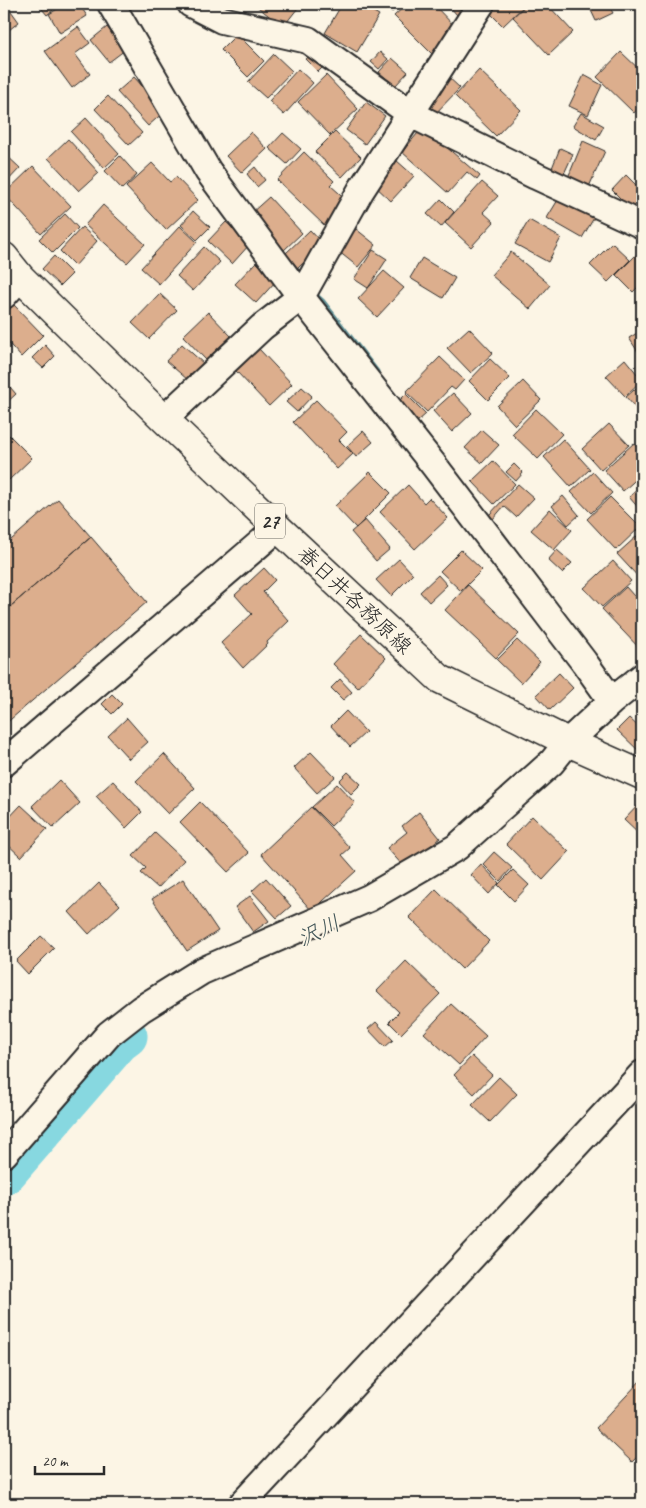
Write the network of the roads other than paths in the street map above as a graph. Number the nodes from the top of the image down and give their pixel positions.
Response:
1 (110, 4) edge
2 (191, 4) edge
3 (481, 4) edge
4 (226, 12) edge
5 (411, 114) junction
6 (642, 225) edge
7 (9, 276) edge
8 (301, 297) junction
9 (164, 420) junction
10 (278, 528) junction
11 (642, 677) edge
12 (612, 701) junction
13 (579, 748) junction
14 (4, 764) edge
15 (642, 774) edge
16 (642, 1074) edge
17 (4, 1154) edge
18 (242, 1504) edge

1 - 8 street
2 - 4 street
3 - 5 street
4 - 5 street
5 - 6 street
5 - 8 street
7 - 9 main road, 春日井各務原線 / 27
8 - 9 street
8 - 12 street
9 - 10 main road, 春日井各務原線 / 27
10 - 13 main road, 春日井各務原線 / 27
10 - 14 street
11 - 12 street
12 - 13 street
13 - 15 main road, 春日井各務原線 / 27
13 - 17 street
16 - 18 street

